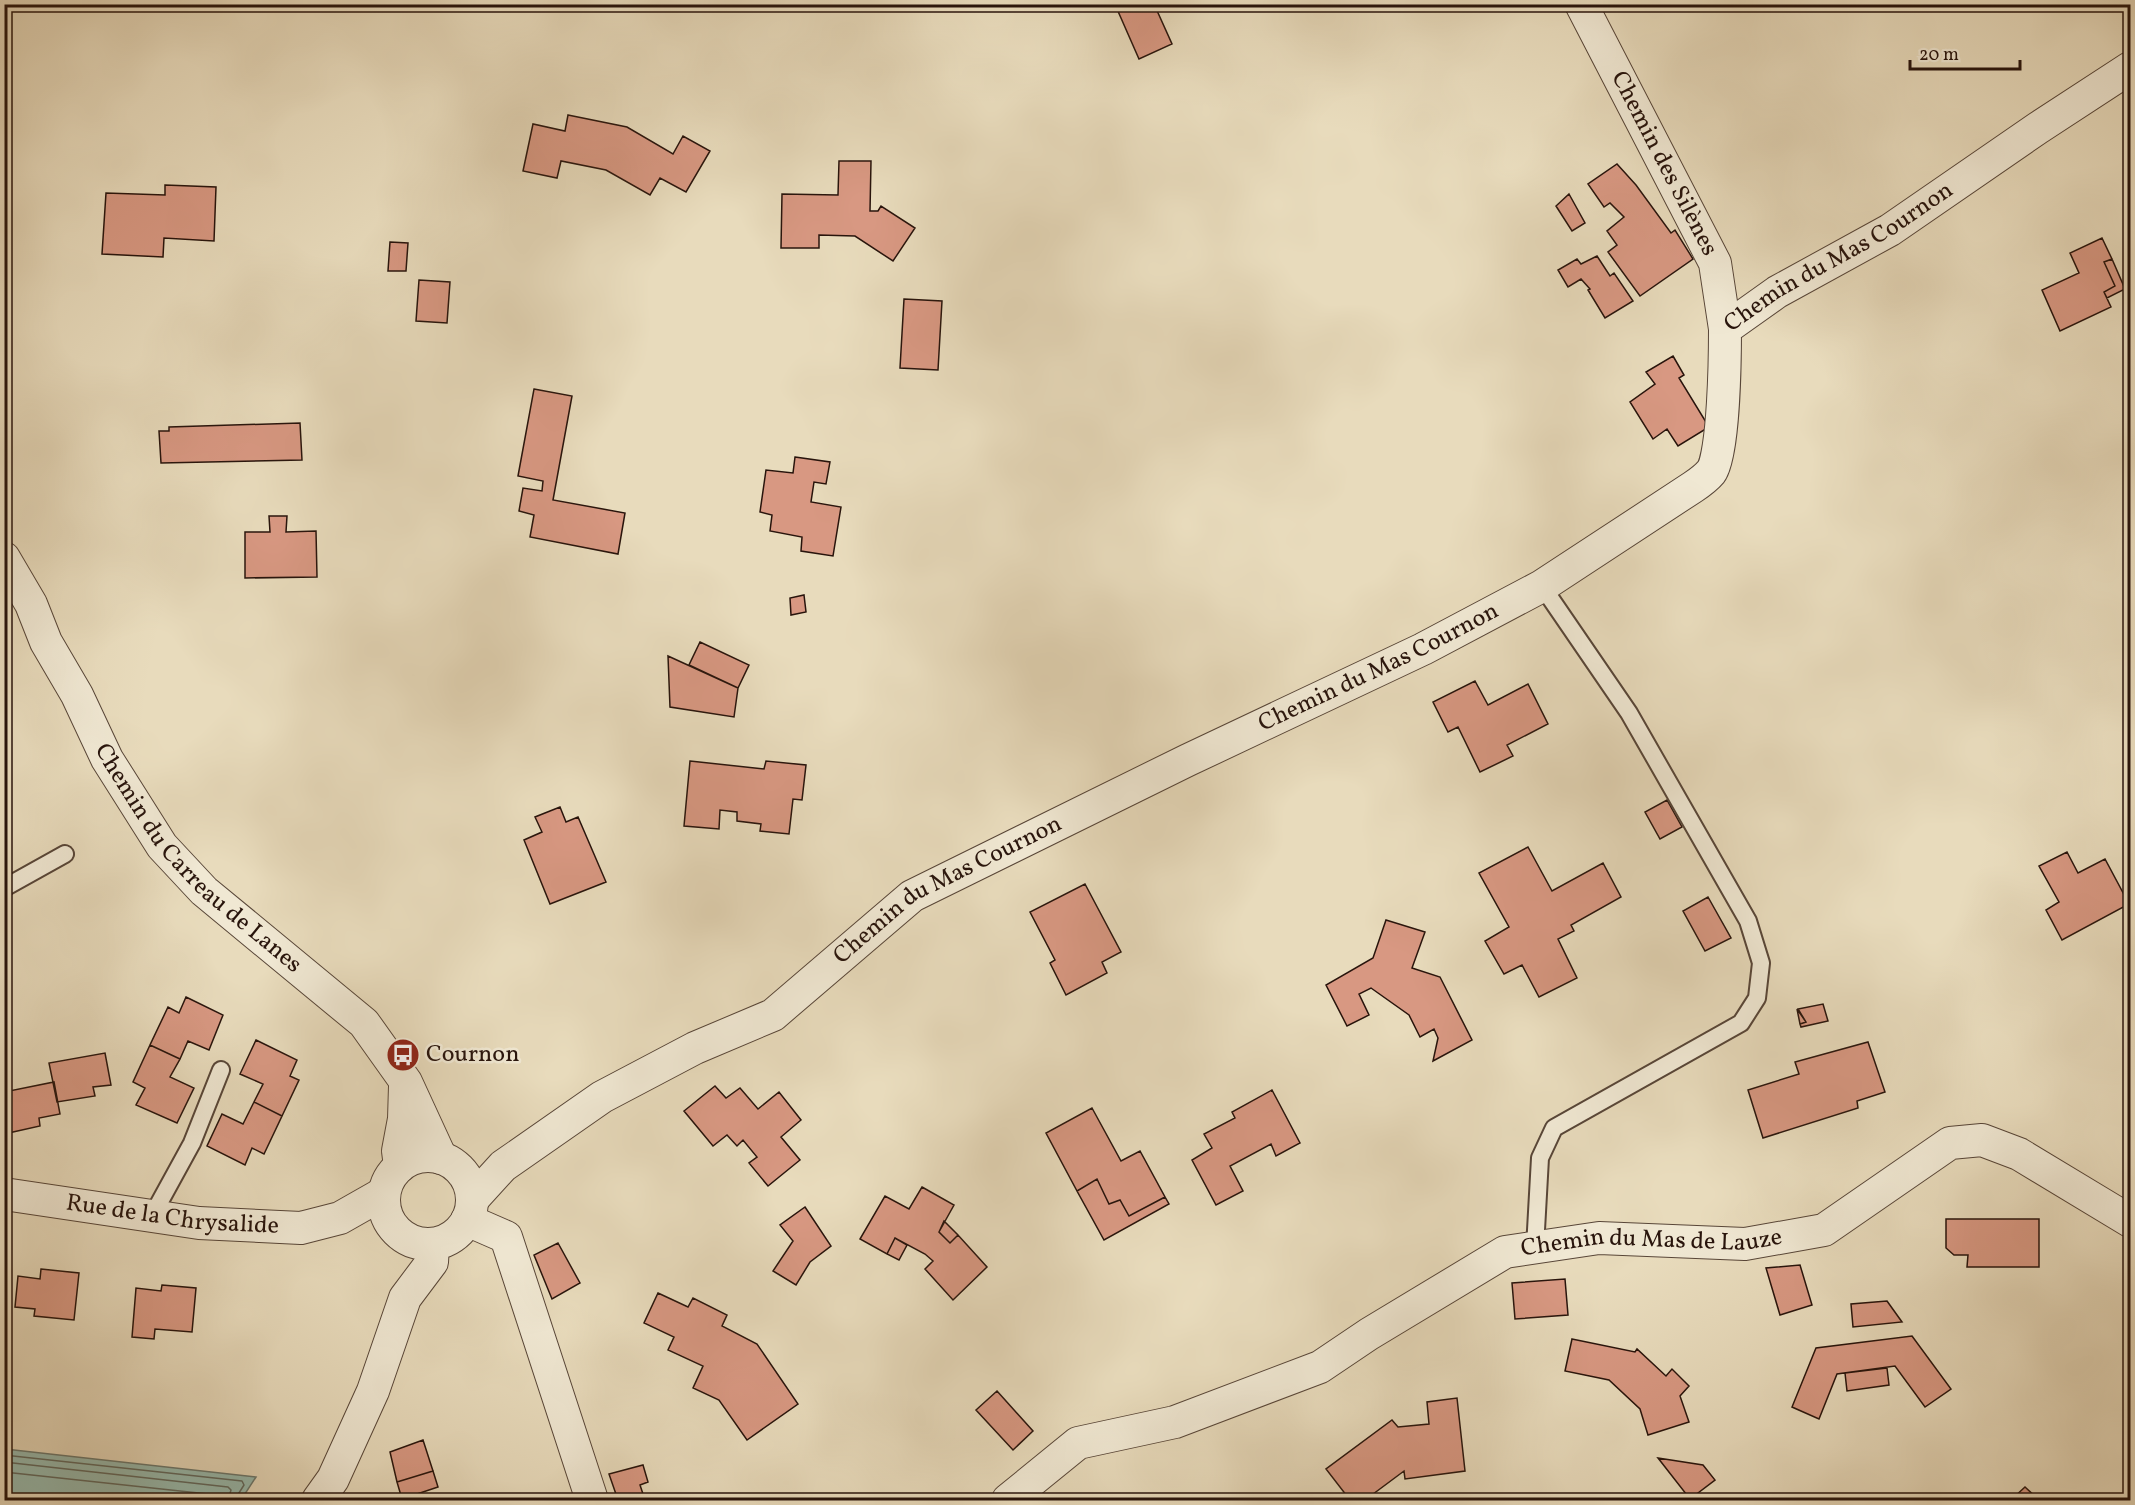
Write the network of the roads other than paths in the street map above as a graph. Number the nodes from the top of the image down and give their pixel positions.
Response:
1 (1581, 4) edge
2 (2130, 68) edge
3 (1725, 329) junction
4 (4, 558) edge
5 (4, 578) edge
6 (1542, 586) junction
7 (31, 604) junction
8 (65, 854) dead end
9 (4, 888) edge
10 (221, 1070) dead end
11 (406, 1082) junction
12 (449, 1162) junction
13 (400, 1166) junction
14 (503, 1166) junction
15 (384, 1193) junction
16 (4, 1194) edge
17 (470, 1210) junction
18 (152, 1216) junction
19 (340, 1218) junction
20 (2130, 1221) edge
21 (411, 1238) junction
22 (1534, 1248) junction
23 (318, 1500) edge
24 (592, 1500) edge
25 (1008, 1500) edge

1 - 3 street, Chemin des Silènes
2 - 3 street, Chemin du Mas Cournon
3 - 6 street, Chemin du Mas Cournon
4 - 7 street, Chemin du Carreau de Lanes
5 - 7 street, Chemin du Carreau de Lanes
6 - 14 street, Chemin du Mas Cournon
6 - 22 lane
7 - 11 street, Chemin du Carreau de Lanes
8 - 9 lane
10 - 18 lane
11 - 12 street, Chemin du Carreau de Lanes
11 - 13 street
12 - 13 street
12 - 14 street
12 - 17 street
13 - 15 street
14 - 17 street, Chemin du Mas Cournon
15 - 19 street, Rue de la Chrysalide
15 - 21 street
16 - 18 street, Rue de la Chrysalide
17 - 21 street
17 - 24 street
18 - 19 street, Rue de la Chrysalide
19 - 21 street, Rue de la Chrysalide
20 - 22 street, Chemin du Mas de Lauze
21 - 23 street
22 - 25 street, Chemin du Mas de Lauze

